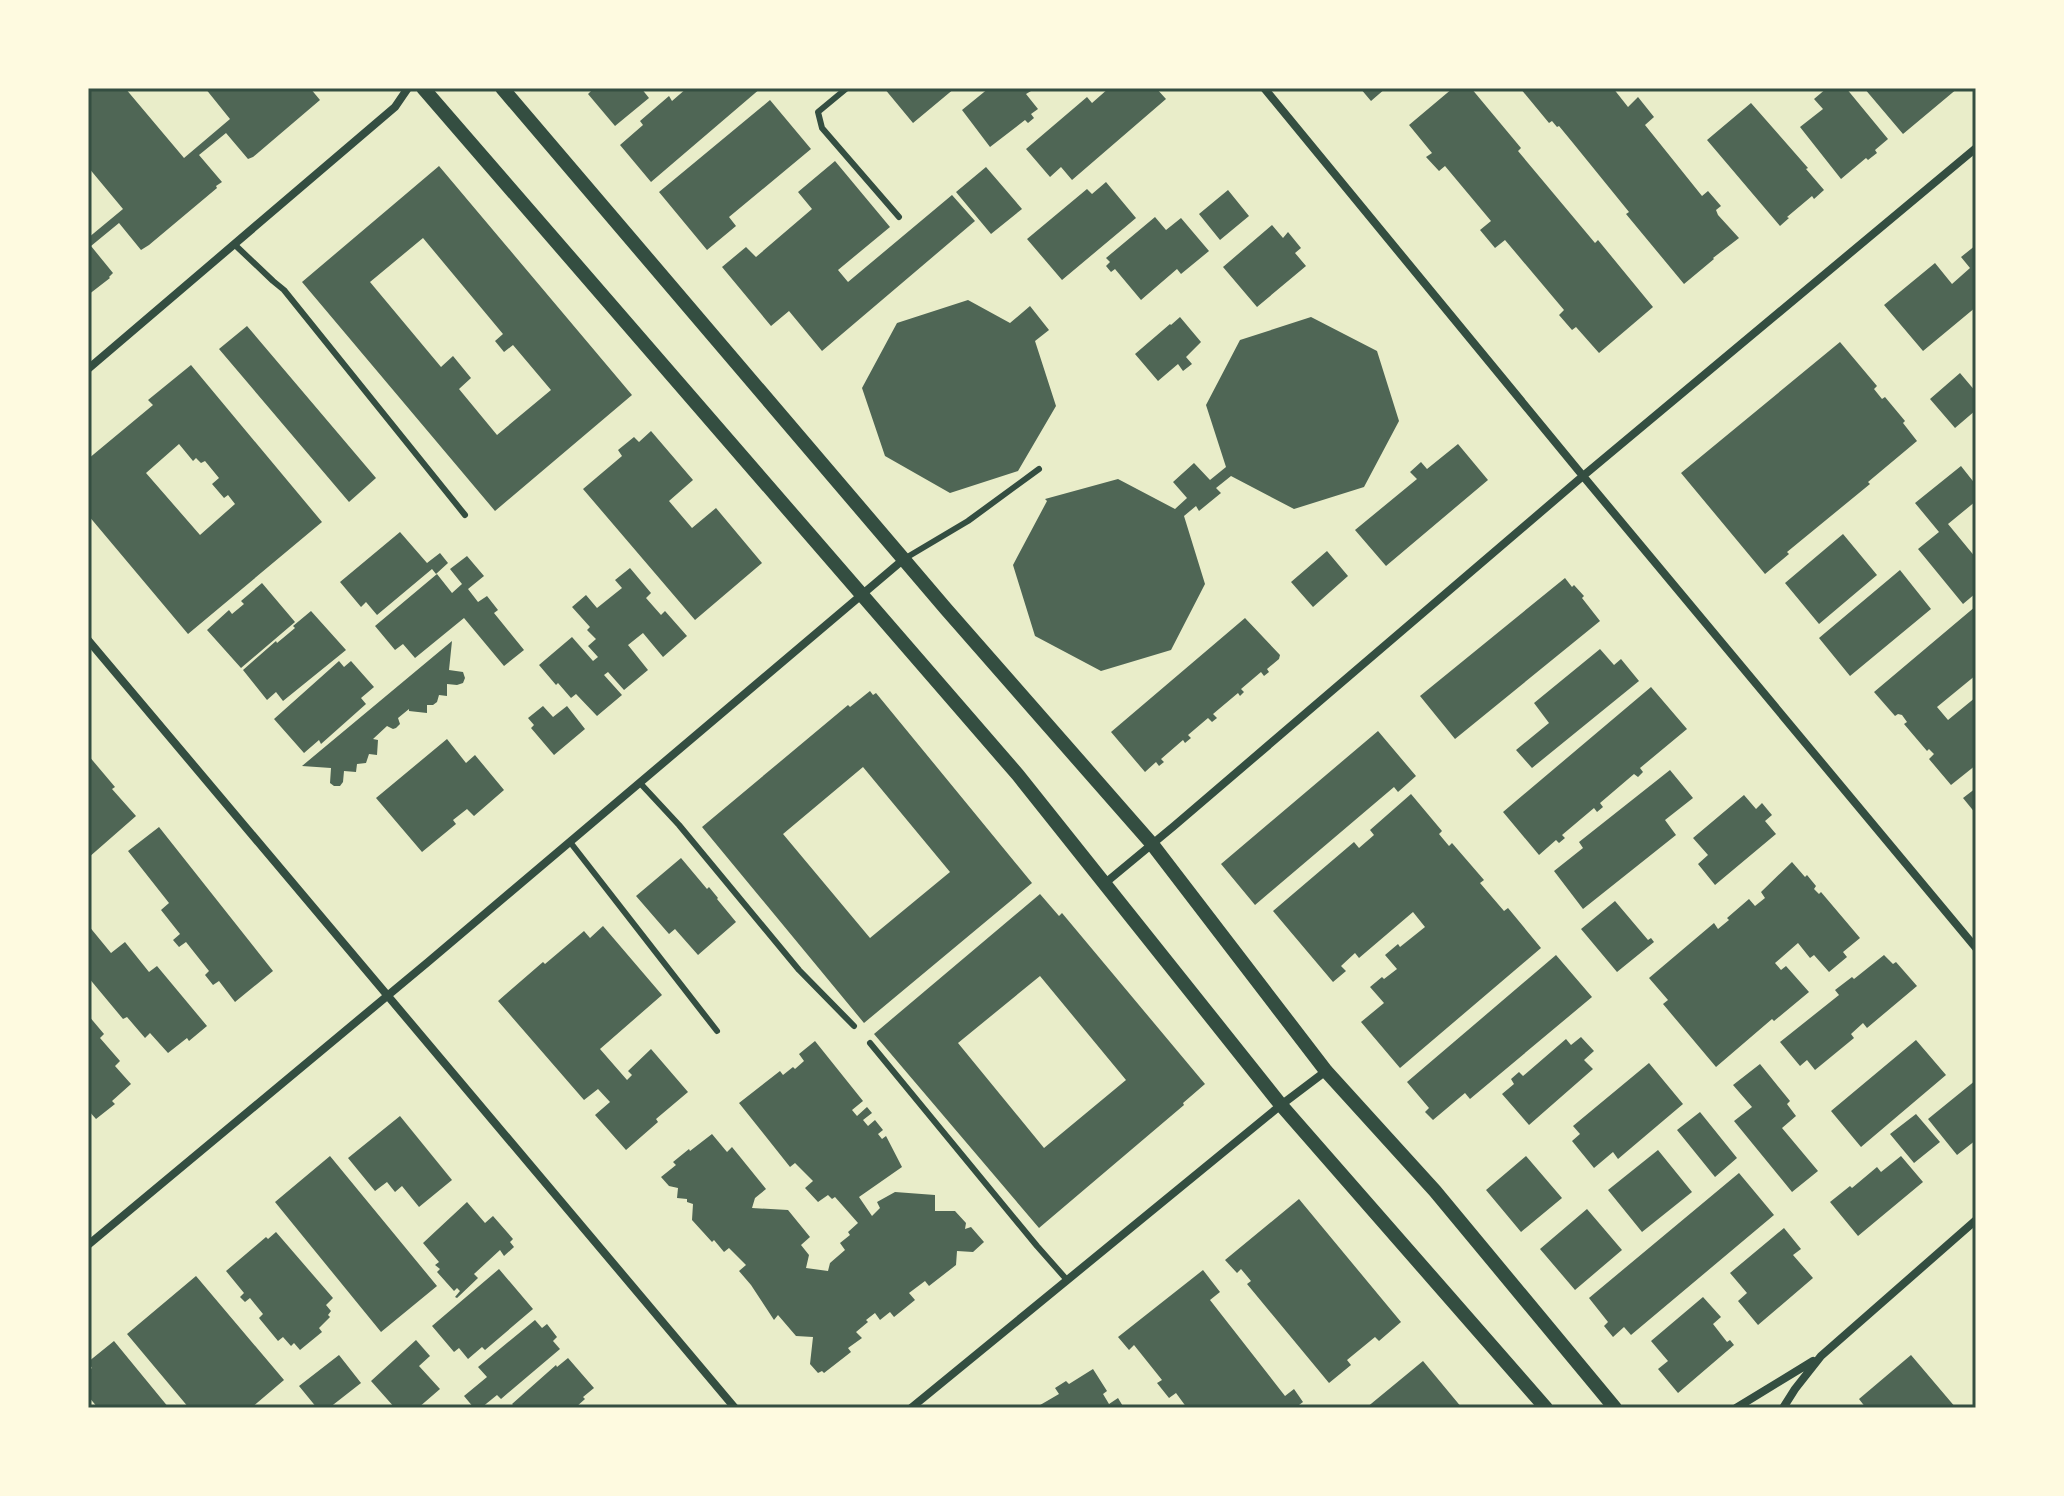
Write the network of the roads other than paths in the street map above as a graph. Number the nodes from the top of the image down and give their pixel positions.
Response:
1 (408, 88) edge
2 (423, 88) edge
3 (502, 88) edge
4 (847, 88) edge
5 (1264, 88) edge
6 (1976, 148) edge
7 (899, 217) dead end
8 (234, 244) junction
9 (88, 369) edge
10 (1039, 469) dead end
11 (1583, 476) junction
12 (465, 515) dead end
13 (904, 559) junction
14 (862, 596) junction
15 (88, 640) edge
16 (640, 783) junction
17 (570, 842) junction
18 (1152, 844) junction
19 (1104, 884) junction
20 (1976, 948) edge
21 (387, 995) junction
22 (854, 1026) dead end
23 (717, 1031) dead end
24 (870, 1043) dead end
25 (1326, 1071) junction
26 (1281, 1105) junction
27 (1976, 1220) edge
28 (88, 1245) edge
29 (1067, 1280) junction
30 (1821, 1356) junction
31 (735, 1408) edge
32 (911, 1408) edge
33 (1546, 1408) edge
34 (1615, 1408) edge
35 (1736, 1408) edge
36 (1783, 1408) edge

1 - 8 street
2 - 14 street
3 - 13 street
4 - 7 lane
5 - 11 street
6 - 11 street
8 - 9 street
8 - 12 lane
10 - 13 lane
11 - 18 street
11 - 20 street
13 - 14 street
13 - 18 street
14 - 16 street
14 - 19 street
15 - 21 street
16 - 17 street
16 - 22 lane
17 - 21 street
17 - 23 lane
18 - 19 street
18 - 25 street
19 - 26 street
21 - 28 street
21 - 31 street
24 - 29 lane
25 - 26 street
25 - 34 street
26 - 29 street
26 - 33 street
27 - 30 street
29 - 32 street
30 - 35 street
30 - 36 street

